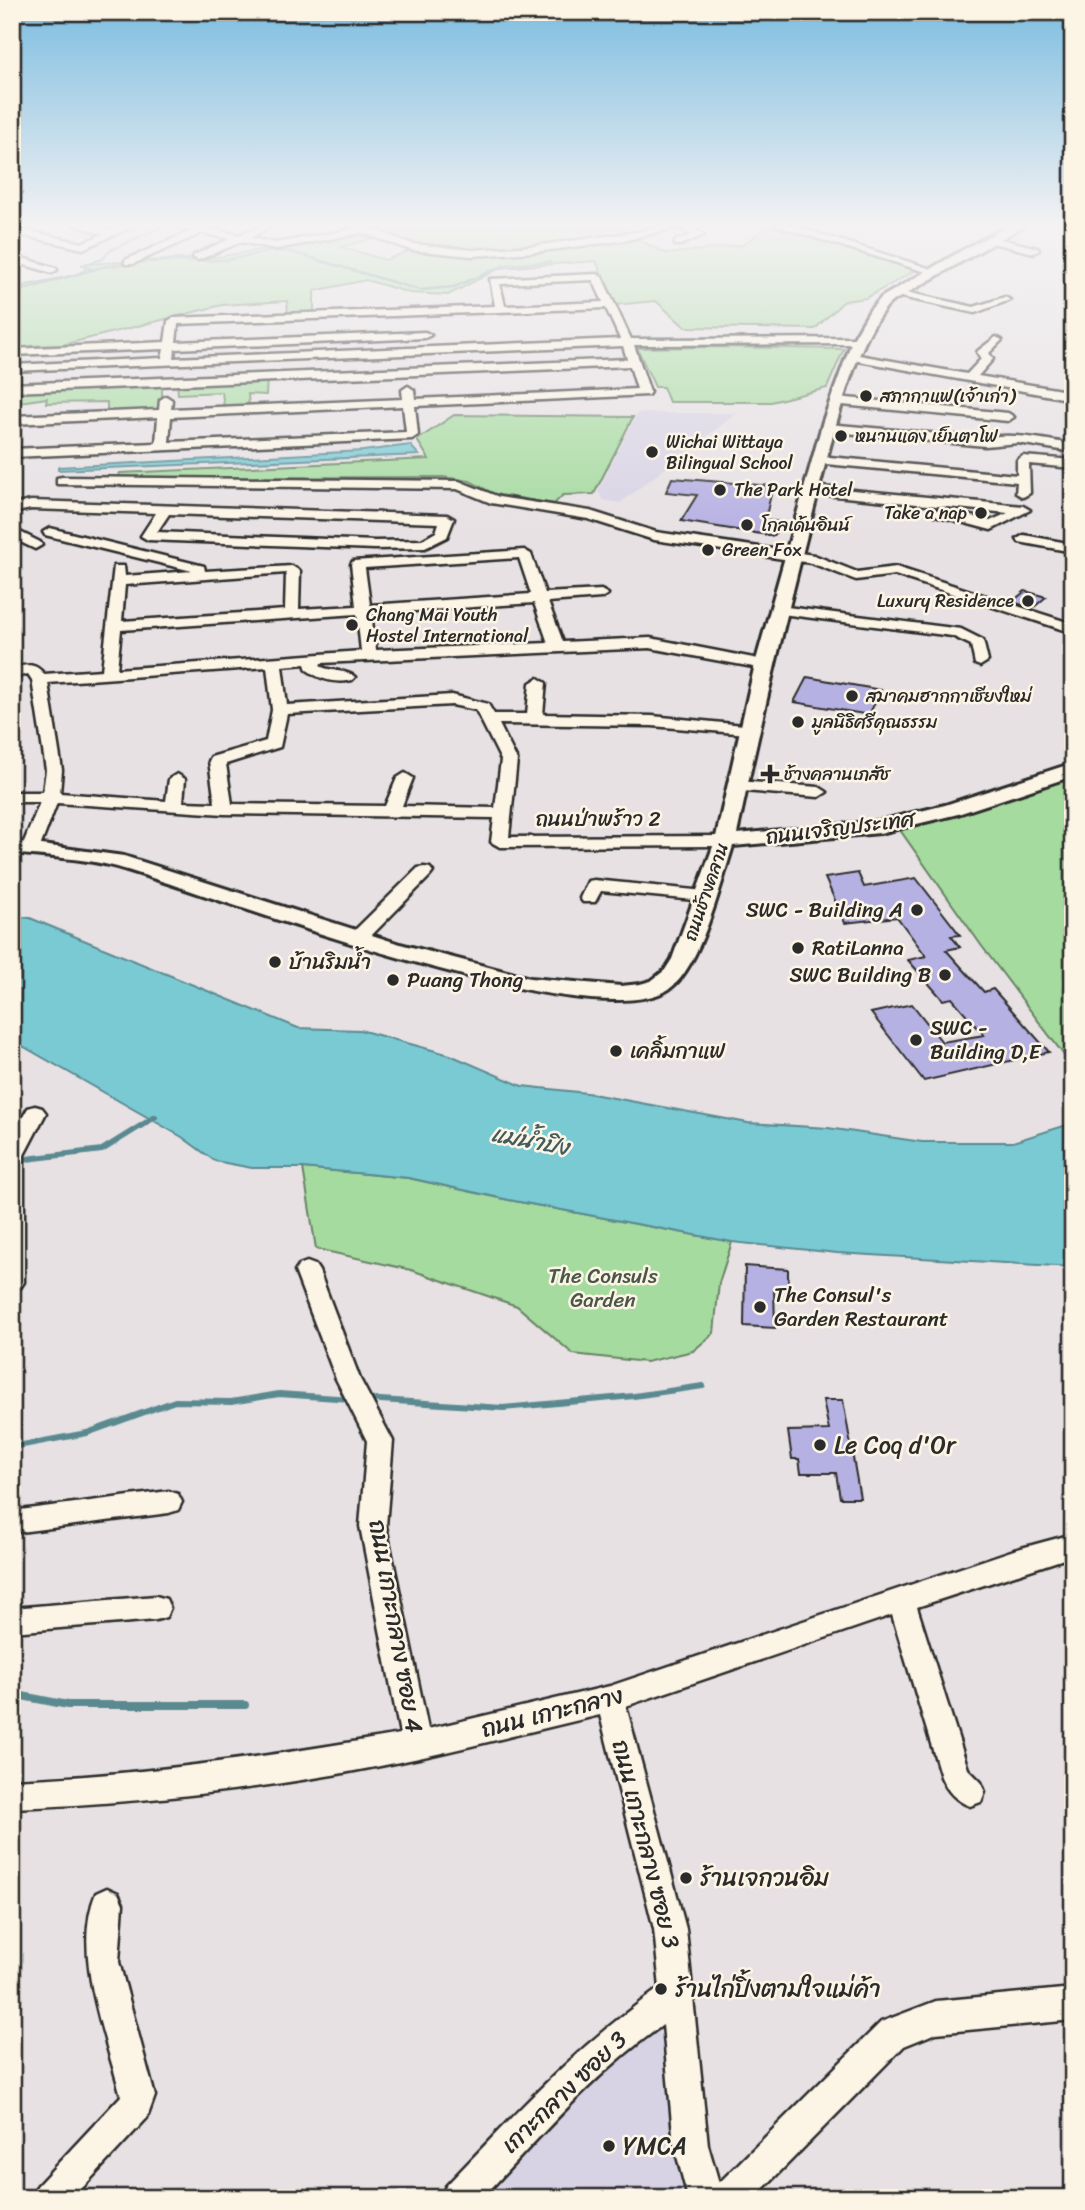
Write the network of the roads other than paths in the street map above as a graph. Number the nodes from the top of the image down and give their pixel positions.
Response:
1 (172, 328) edge
2 (401, 328) edge
3 (619, 328) edge
4 (867, 328) edge
5 (443, 335) dead end
6 (402, 336) junction
7 (996, 340) dead end
8 (628, 344) junction
9 (169, 346) junction
10 (857, 348) junction
11 (12, 352) edge
12 (404, 353) junction
13 (634, 362) junction
14 (166, 364) junction
15 (12, 370) edge
16 (406, 371) junction
17 (970, 377) junction
18 (166, 381) junction
19 (12, 388) edge
20 (1073, 396) edge
21 (409, 401) junction
22 (836, 401) junction
23 (166, 412) junction
24 (1008, 417) dead end
25 (12, 420) edge
26 (828, 428) junction
27 (162, 447) junction
28 (1073, 448) edge
29 (12, 453) edge
30 (819, 460) junction
31 (1073, 464) edge
32 (1023, 479) junction
33 (62, 481) dead end
34 (810, 491) junction
35 (12, 509) edge
36 (165, 509) junction
37 (12, 532) edge
38 (50, 532) dead end
39 (1024, 539) dead end
40 (1073, 548) edge
41 (120, 549) junction
42 (12, 551) edge
43 (794, 556) junction
44 (218, 574) junction
45 (118, 580) junction
46 (601, 594) dead end
47 (540, 597) junction
48 (363, 609) junction
49 (779, 610) junction
50 (292, 614) junction
51 (115, 626) junction
52 (1073, 629) edge
53 (557, 646) junction
54 (369, 655) junction
55 (315, 659) junction
56 (980, 661) dead end
57 (274, 663) junction
58 (764, 664) junction
59 (12, 673) edge
60 (36, 674) junction
61 (108, 676) junction
62 (347, 677) dead end
63 (538, 683) dead end
64 (280, 710) junction
65 (490, 719) junction
66 (535, 719) junction
67 (748, 729) junction
68 (1073, 769) edge
69 (405, 778) dead end
70 (177, 779) dead end
71 (736, 786) junction
72 (819, 792) dead end
73 (51, 796) junction
74 (12, 797) edge
75 (174, 805) junction
76 (225, 809) junction
77 (392, 809) junction
78 (501, 813) junction
79 (725, 841) junction
80 (22, 847) edge
81 (424, 872) dead end
82 (705, 896) junction
83 (589, 898) dead end
84 (358, 938) junction
85 (35, 1113) dead end
86 (14, 1161) edge
87 (307, 1272) dead end
88 (12, 1282) edge
89 (169, 1502) dead end
90 (12, 1522) edge
91 (1073, 1545) edge
92 (901, 1600) junction
93 (156, 1608) dead end
94 (12, 1620) edge
95 (610, 1699) junction
96 (416, 1745) junction
97 (970, 1792) dead end
98 (12, 1794) edge
99 (107, 1904) dead end
100 (677, 1995) junction
101 (1073, 2004) edge
102 (49, 2198) edge
103 (458, 2198) edge
104 (706, 2198) edge
105 (729, 2198) edge

1 - 9 street
2 - 6 street
3 - 8 street
4 - 10 street, ถนนช้างคลาน
5 - 6 street
6 - 9 street
6 - 12 street
7 - 17 street
8 - 10 street
8 - 12 street
8 - 13 street
9 - 11 street
9 - 14 street
10 - 17 street
10 - 22 street, ถนนช้างคลาน
12 - 14 street
12 - 16 street
13 - 16 street
13 - 21 street
14 - 15 street
14 - 18 street
16 - 18 street
16 - 21 street
17 - 20 street
18 - 19 street
18 - 23 street
21 - 23 street
21 - 27 street
22 - 24 street
22 - 26 street, ถนนช้างคลาน
23 - 25 street
23 - 27 street
26 - 28 street
26 - 30 street, ถนนช้างคลาน
27 - 29 street
30 - 32 street
30 - 34 street, ถนนช้างคลาน
31 - 32 street
32 - 34 street
33 - 43 street
34 - 43 street, ถนนช้างคลาน
35 - 36 street
36 - 36 street
37 - 42 street
38 - 41 street
39 - 40 street
41 - 44 street
41 - 45 street
43 - 49 street, ถนนช้างคลาน
43 - 52 street
44 - 45 street
44 - 50 street
45 - 51 street
46 - 47 street
47 - 48 street
47 - 48 street
47 - 53 street
48 - 50 street
48 - 54 street
49 - 56 street
49 - 58 street, ถนนช้างคลาน
50 - 51 street
51 - 61 street
53 - 54 street
53 - 58 street
54 - 55 street
55 - 57 street
55 - 62 street
57 - 61 street
57 - 64 street
58 - 67 street, ถนนช้างคลาน
59 - 60 street
60 - 61 street
60 - 73 street
63 - 66 street
64 - 65 street
64 - 76 street
65 - 66 street
65 - 78 street
66 - 67 street
67 - 71 street, ถนนช้างคลาน
68 - 79 street, ถนนเจริญประเทศ
69 - 77 street
70 - 75 street
71 - 72 street
71 - 79 street, ถนนช้างคลาน
73 - 74 street
73 - 75 street
73 - 80 street
75 - 76 street
76 - 77 street
77 - 78 street
78 - 79 street, ถนนป่าพร้าว 2
79 - 82 street, ถนนช้างคลาน
80 - 84 street, ถนนช้างคลาน
81 - 84 street
82 - 83 street
82 - 84 street, ถนนช้างคลาน
85 - 86 street
86 - 88 street
87 - 96 street, ถนน เกาะกลาง ซอย 4
89 - 90 street
91 - 92 street, ถนน เกาะกลาง
92 - 95 street, ถนน เกาะกลาง
92 - 97 street
93 - 94 street
95 - 96 street, ถนน เกาะกลาง
95 - 100 street, ถนน เกาะกลาง ซอย 3
96 - 98 street, ถนน เกาะกลาง
99 - 102 street
100 - 103 street, เกาะกลาง ซอย 3
100 - 104 street, ถนน เกาะกลาง ซอย 3
101 - 105 street

